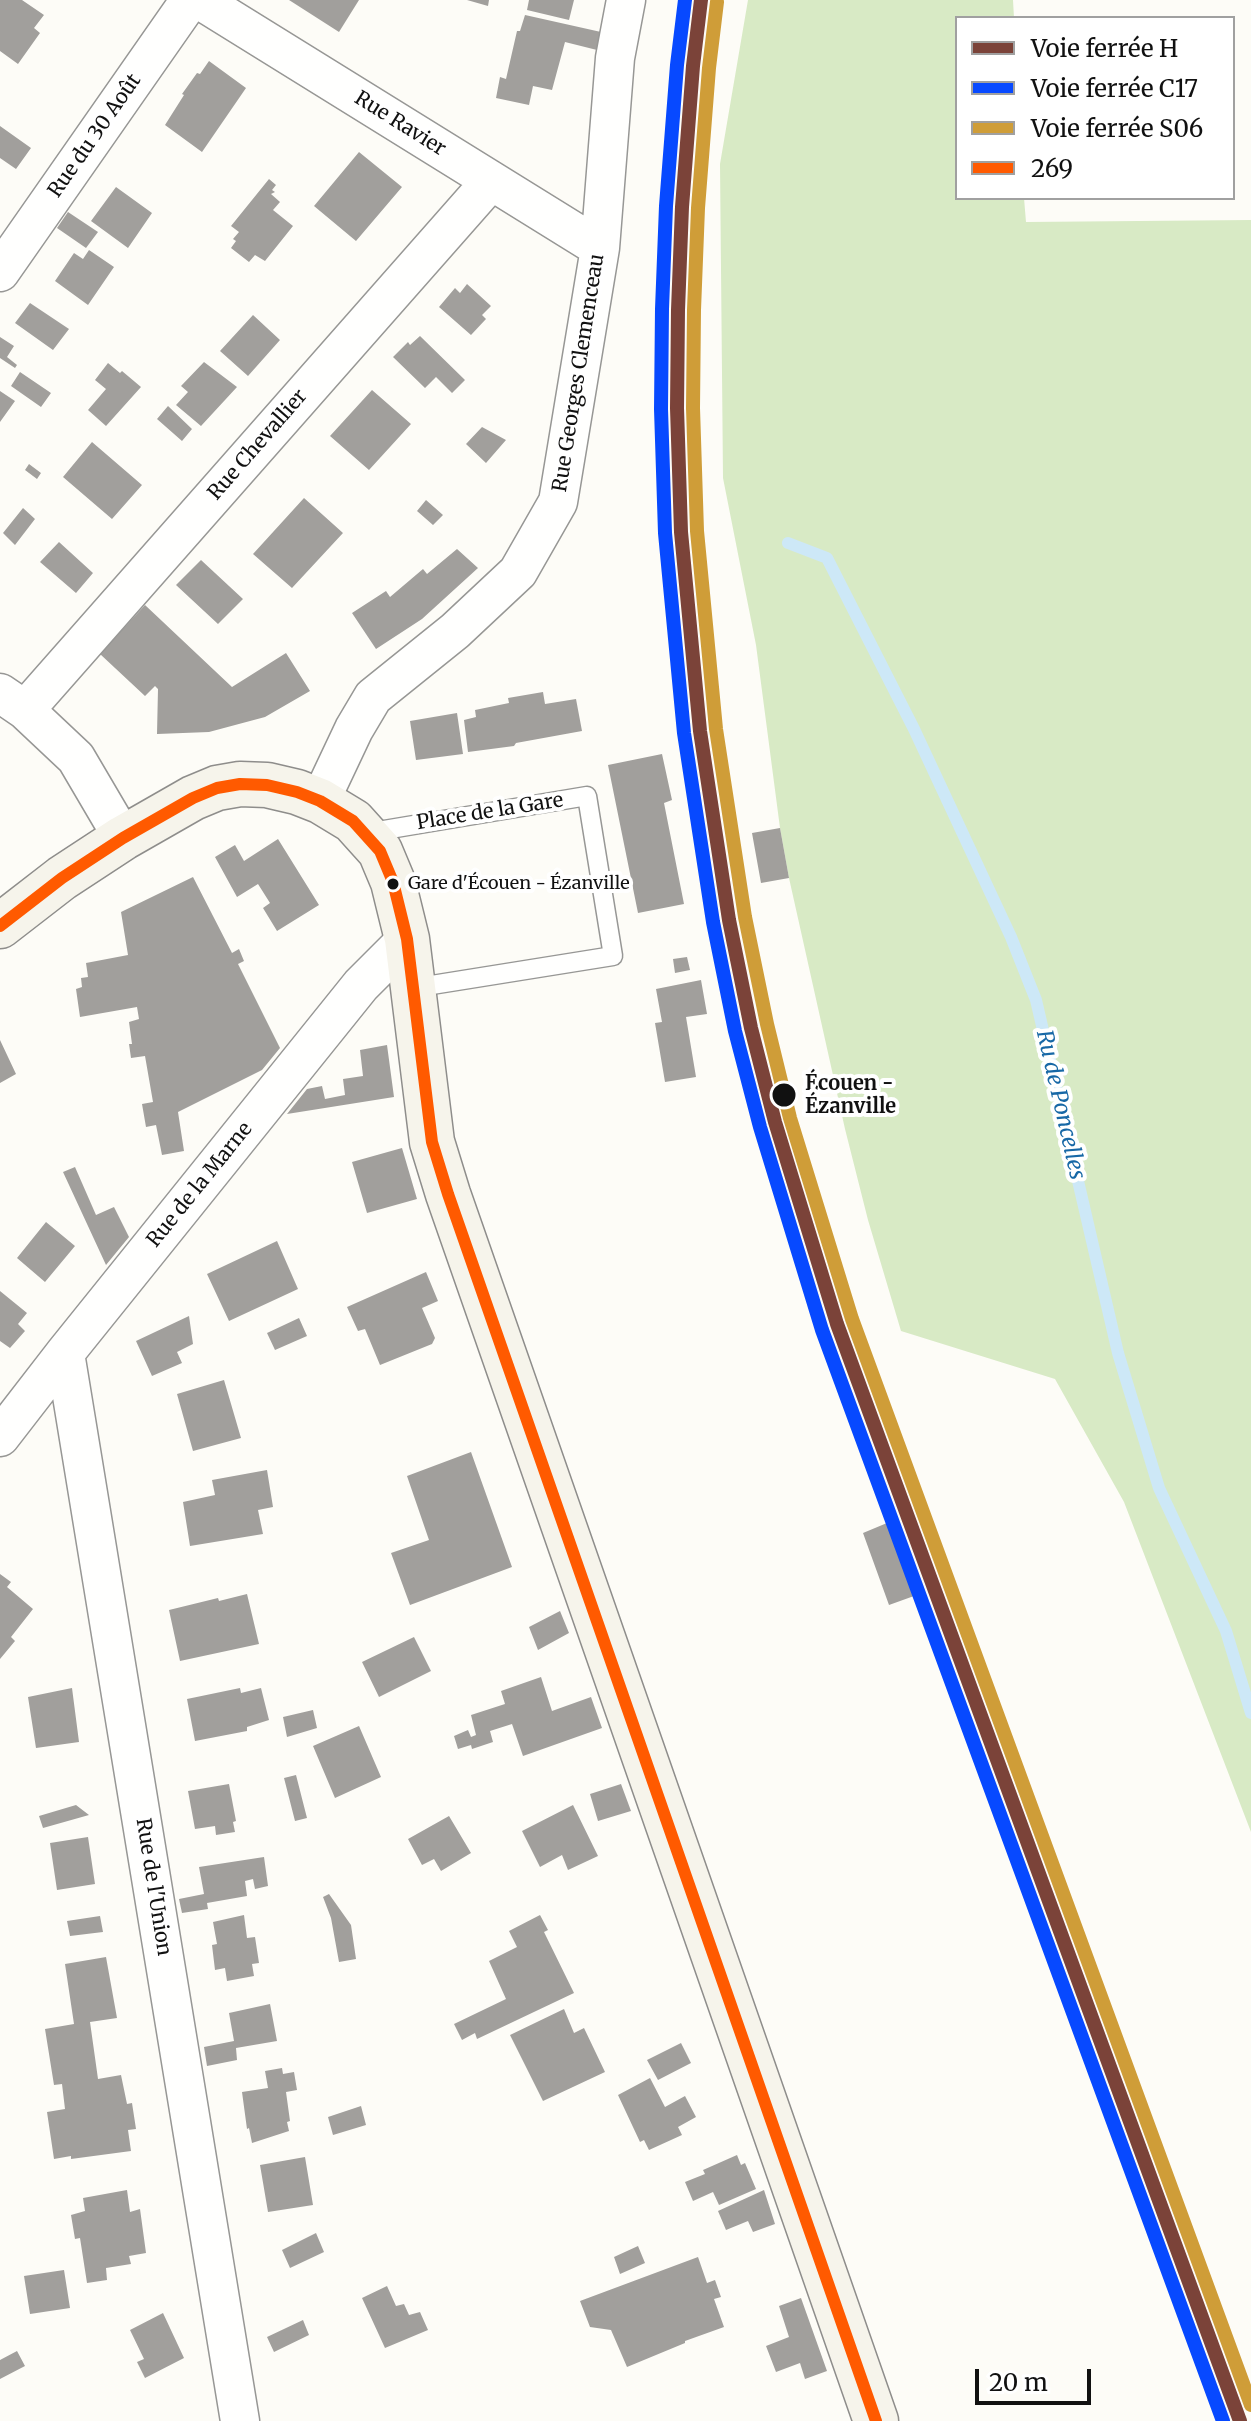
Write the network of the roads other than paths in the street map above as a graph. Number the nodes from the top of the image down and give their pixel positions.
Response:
1 (190, 0) edge
2 (200, 0) edge
3 (626, 0) edge
4 (491, 181) junction
5 (600, 248) junction
6 (0, 272) edge
7 (13, 701) edge
8 (320, 801) junction
9 (365, 833) junction
10 (123, 838) junction
11 (0, 926) edge
12 (407, 939) junction
13 (413, 988) junction
14 (65, 1353) junction
15 (0, 1437) edge
16 (240, 2421) edge
17 (876, 2421) edge

1 - 6 street, Rue du 30 Août
2 - 4 street, Rue Ravier
3 - 5 street, Rue Georges Clemenceau
4 - 5 street, Rue Ravier
4 - 7 street, Rue Chevallier
5 - 8 street, Rue Georges Clemenceau
7 - 10 street
8 - 9 street
8 - 10 street
9 - 12 street
9 - 13 lane, Place de la Gare
10 - 11 street
12 - 13 street
12 - 14 street, Rue de la Marne
13 - 17 street
14 - 15 street, Rue de la Marne
14 - 16 street, Rue de l'Union

